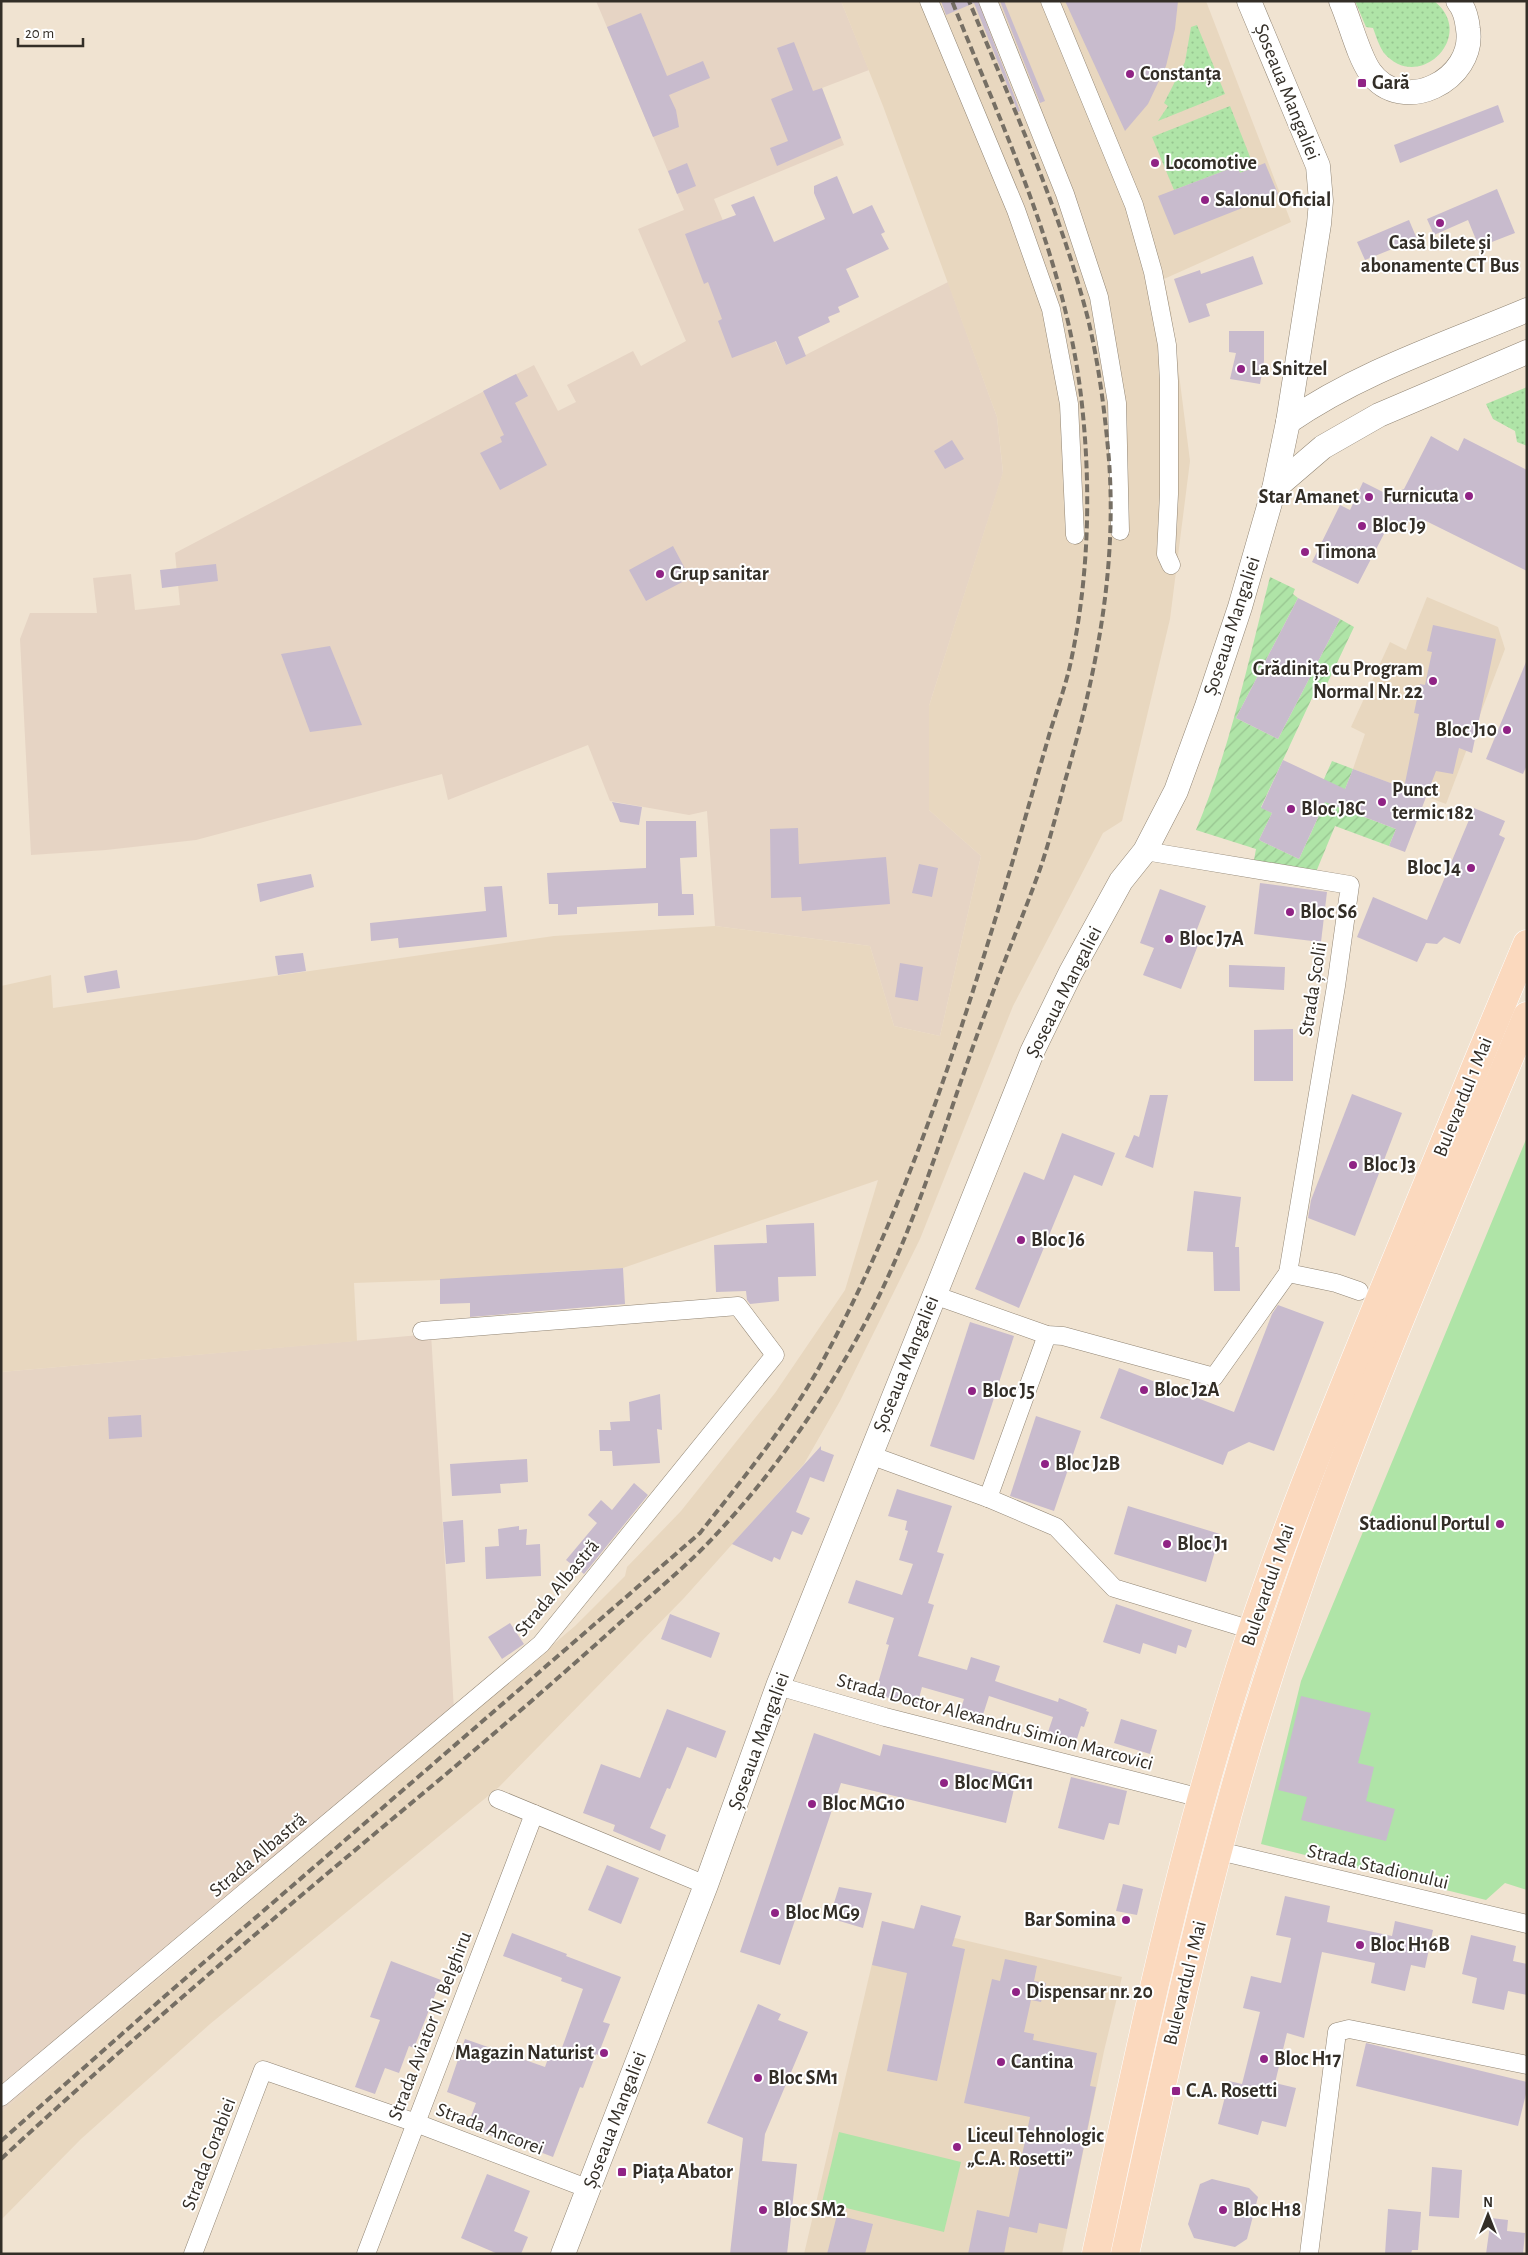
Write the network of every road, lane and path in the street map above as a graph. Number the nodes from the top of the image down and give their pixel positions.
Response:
1 (929, 1) edge
2 (988, 1) edge
3 (1050, 1) edge
4 (1249, 1) edge
5 (1341, 1) edge
6 (1458, 1) edge
7 (1527, 310) edge
8 (1527, 352) edge
9 (1288, 422) junction
10 (1274, 489) junction
11 (1120, 531) dead end
12 (1075, 535) dead end
13 (1171, 565) dead end
14 (1145, 851) junction
15 (1527, 944) edge
16 (1527, 1016) edge
17 (1288, 1273) junction
18 (1359, 1291) dead end
19 (934, 1294) junction
20 (422, 1331) dead end
21 (1047, 1335) junction
22 (870, 1455) junction
23 (988, 1498) junction
24 (1252, 1630) junction
25 (778, 1686) junction
26 (1201, 1798) junction
27 (498, 1799) dead end
28 (534, 1814) junction
29 (1219, 1851) junction
30 (706, 1885) junction
31 (1527, 1924) edge
32 (1527, 2065) edge
33 (263, 2070) joint
34 (1, 2097) edge
35 (416, 2123) junction
36 (589, 2189) junction
37 (193, 2254) edge
38 (366, 2254) edge
39 (563, 2254) edge
40 (1096, 2254) edge
41 (1125, 2254) edge
42 (1309, 2254) edge

1 - 12 street
2 - 11 street
3 - 13 street
4 - 9 street, Șoseaua Mangaliei
5 - 6 street
7 - 9 street
8 - 10 street
9 - 10 street, Șoseaua Mangaliei
10 - 14 street, Șoseaua Mangaliei
14 - 17 street, Strada Școlii
14 - 19 street, Șoseaua Mangaliei
15 - 24 main road, Bulevardul 1 Mai
16 - 29 main road, Bulevardul 1 Mai
17 - 18 street
17 - 21 street, Strada Școlii
19 - 21 street
19 - 22 street, Șoseaua Mangaliei
20 - 34 street, Strada Albastră
21 - 23 street
22 - 23 street
22 - 25 street, Șoseaua Mangaliei
23 - 24 street
24 - 26 main road, Bulevardul 1 Mai
25 - 26 street, Strada Doctor Alexandru Simion Marcovici
25 - 30 street, Șoseaua Mangaliei
26 - 40 main road, Bulevardul 1 Mai
27 - 28 street
28 - 30 street
28 - 35 street, Strada Aviator N. Belghiru
29 - 31 street, Strada Stadionului
29 - 41 main road, Bulevardul 1 Mai
30 - 36 street, Șoseaua Mangaliei
32 - 42 street
33 - 35 street, Strada Ancorei
33 - 37 street, Strada Corabiei
35 - 36 street, Strada Ancorei
35 - 38 street, Strada Aviator N. Belghiru
36 - 39 street, Șoseaua Mangaliei

